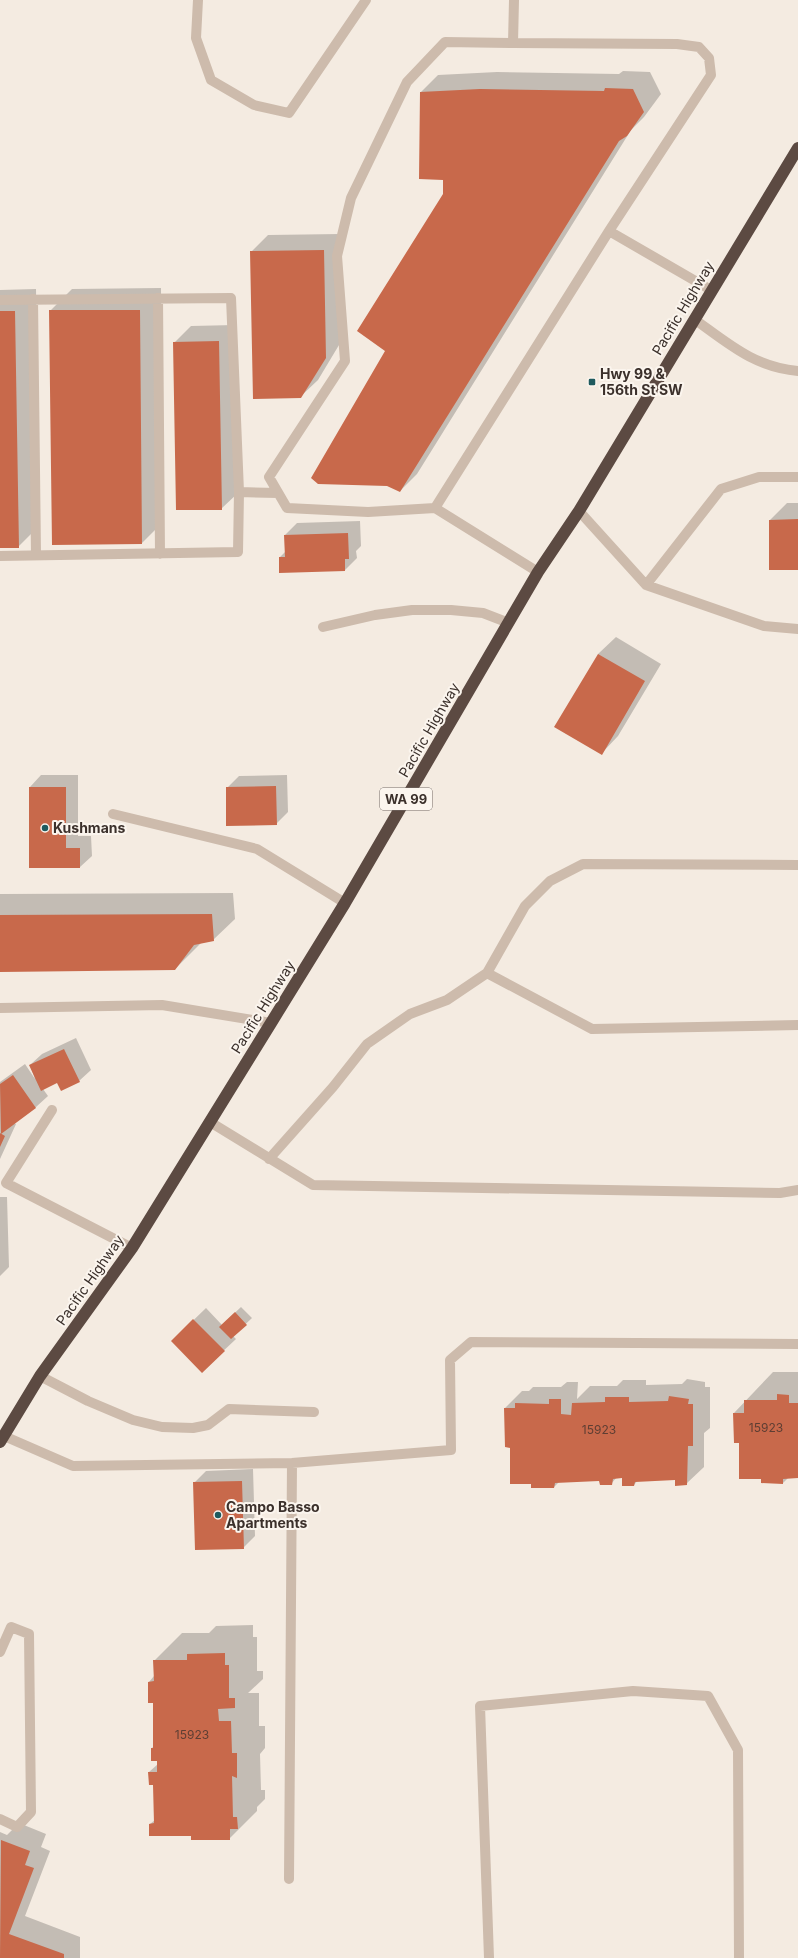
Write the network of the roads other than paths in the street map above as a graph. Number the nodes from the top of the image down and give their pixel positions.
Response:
1 (198, 0) edge
2 (366, 0) edge
3 (514, 0) edge
4 (513, 43) junction
5 (798, 148) edge
6 (609, 231) junction
7 (712, 290) junction
8 (158, 298) junction
9 (0, 300) edge
10 (33, 300) junction
11 (694, 319) junction
12 (798, 371) edge
13 (798, 477) edge
14 (239, 492) junction
15 (278, 493) junction
16 (435, 508) junction
17 (579, 511) junction
18 (160, 554) junction
19 (36, 555) junction
20 (0, 556) edge
21 (538, 572) junction
22 (646, 585) junction
23 (509, 623) junction
24 (323, 628) dead end
25 (798, 629) edge
26 (113, 814) dead end
27 (798, 865) edge
28 (345, 903) junction
29 (487, 973) junction
30 (0, 1008) edge
31 (271, 1023) junction
32 (798, 1025) edge
33 (52, 1110) dead end
34 (210, 1122) junction
35 (269, 1158) junction
36 (3, 1183) edge
37 (798, 1190) edge
38 (132, 1248) junction
39 (798, 1344) edge
40 (40, 1376) junction
41 (314, 1412) dead end
42 (2, 1439) edge
43 (292, 1463) junction
44 (0, 1652) edge
45 (0, 1819) edge
46 (289, 1879) dead end
47 (489, 1958) edge
48 (739, 1958) edge

1 - 2 lane
3 - 4 lane
4 - 6 lane
4 - 15 lane
5 - 7 highway, Pacific Highway / WA 99
6 - 7 lane
6 - 16 lane
7 - 11 highway, Pacific Highway / WA 99
8 - 10 lane
8 - 14 lane
8 - 18 lane
9 - 10 lane
10 - 19 lane
11 - 12 lane
11 - 17 highway, Pacific Highway / WA 99
13 - 22 lane
14 - 15 lane
14 - 18 lane
15 - 16 lane
16 - 21 lane
17 - 21 highway, Pacific Highway / WA 99
17 - 22 lane
18 - 19 lane
19 - 20 lane
21 - 23 highway, Pacific Highway / WA 99
22 - 25 lane
23 - 24 lane
23 - 28 highway, Pacific Highway / WA 99
26 - 28 lane
27 - 29 lane
28 - 31 highway, Pacific Highway / WA 99
29 - 32 lane
29 - 35 lane
30 - 31 lane
31 - 34 highway, Pacific Highway / WA 99
33 - 36 lane
34 - 35 lane
34 - 38 highway, Pacific Highway / WA 99
35 - 37 lane
36 - 38 lane
38 - 40 highway, Pacific Highway / WA 99
39 - 43 lane
40 - 41 lane
40 - 42 highway, Pacific Highway / WA 99
42 - 43 lane
43 - 46 lane
44 - 45 lane
47 - 48 lane

